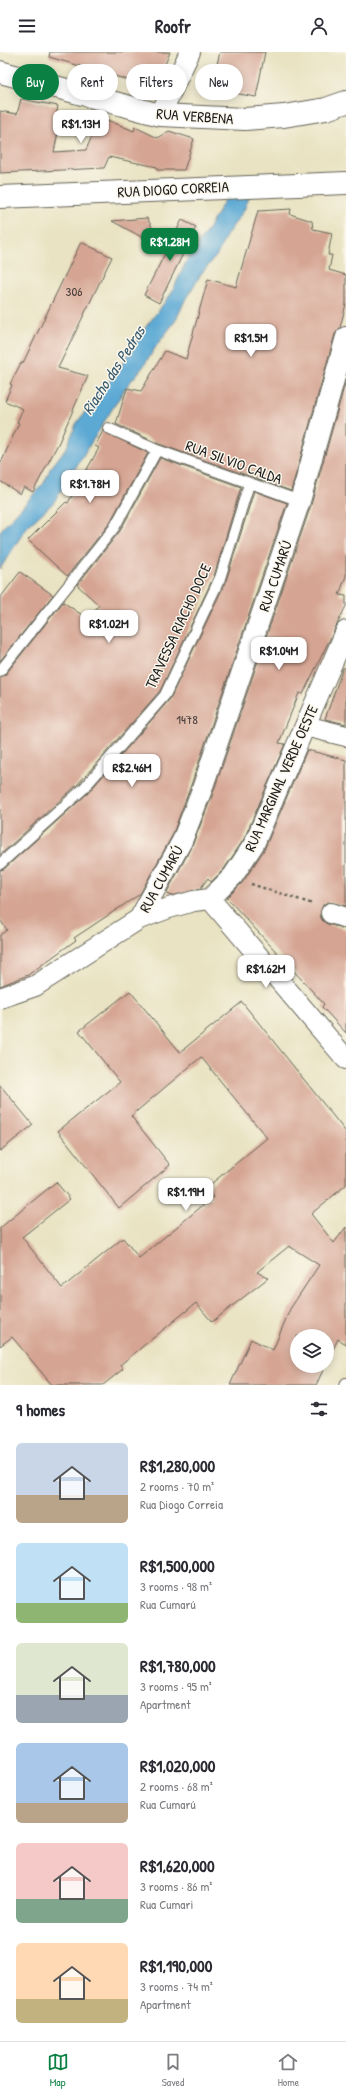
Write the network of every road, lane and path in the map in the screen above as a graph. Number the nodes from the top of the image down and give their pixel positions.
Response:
1 (190, 52) edge
2 (0, 72) edge
3 (346, 102) edge
4 (160, 115) junction
5 (346, 183) edge
6 (0, 197) edge
7 (346, 337) edge
8 (108, 428) dead end
9 (157, 450) junction
10 (249, 484) junction
11 (300, 501) junction
12 (346, 631) edge
13 (0, 671) edge
14 (305, 726) junction
15 (346, 736) edge
16 (0, 864) edge
17 (233, 876) junction
18 (210, 899) junction
19 (339, 916) edge
20 (139, 919) junction
21 (0, 998) edge
22 (346, 1059) edge

1 - 4 street
2 - 4 main road, RUA VERBENA
3 - 4 main road, RUA VERBENA
5 - 6 main road, RUA DIOGO CORREIA
7 - 11 street, RUA CUMARÚ
8 - 9 lane, RUA SILVIO CALDA
9 - 10 lane, RUA SILVIO CALDA
9 - 13 lane
10 - 11 lane, RUA SILVIO CALDA
10 - 16 lane, TRAVESSA RIACHO DOCE
11 - 20 street, RUA CUMARÚ
12 - 14 street, RUA MARGINAL VERDE OESTE
14 - 15 street
14 - 17 street, RUA MARGINAL VERDE OESTE
17 - 18 street, RUA MARGINAL VERDE OESTE
17 - 19 path
18 - 20 street
18 - 22 street
20 - 21 street

